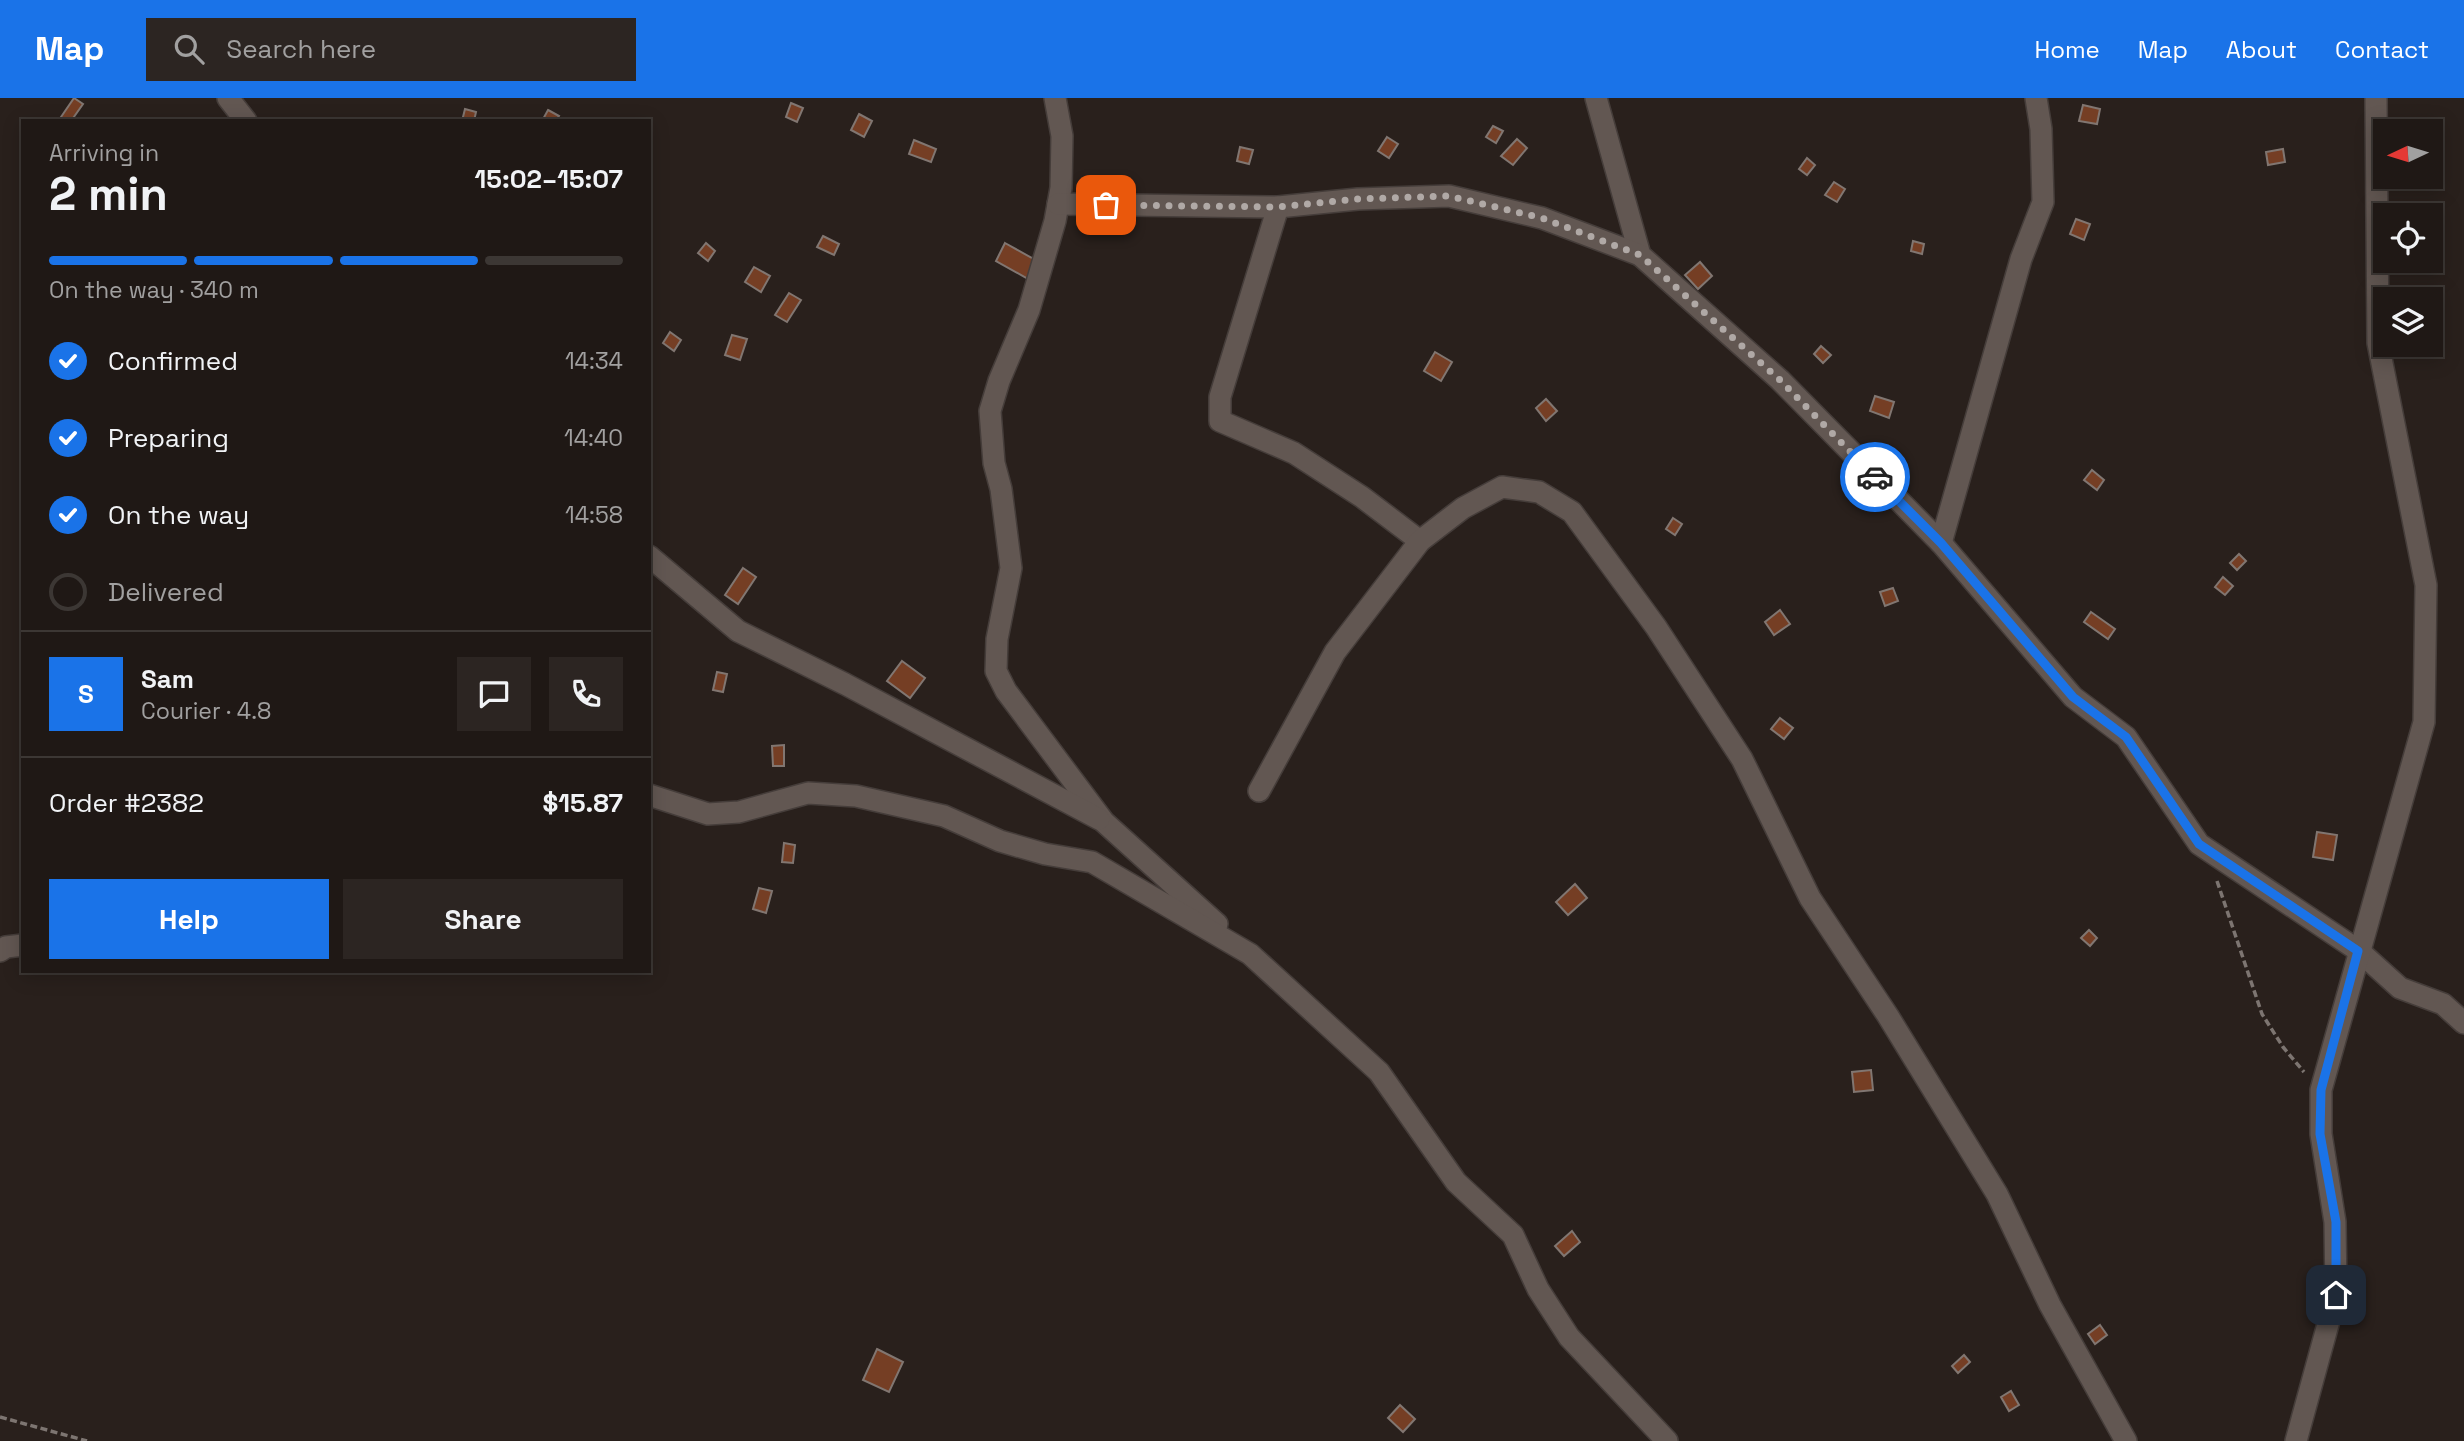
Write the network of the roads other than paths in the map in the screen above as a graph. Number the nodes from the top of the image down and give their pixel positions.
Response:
1 (228, 98) edge
2 (1055, 98) edge
3 (1596, 98) edge
4 (2036, 98) edge
5 (2376, 98) edge
6 (244, 119) edge
7 (1058, 204) junction
8 (1278, 207) junction
9 (1640, 255) junction
10 (1420, 541) junction
11 (1941, 543) junction
12 (651, 558) edge
13 (1259, 791) dead end
14 (651, 796) edge
15 (1104, 822) junction
16 (21, 945) edge
17 (0, 951) edge
18 (2358, 951) junction
19 (1250, 954) junction
20 (2464, 1023) edge
21 (1667, 1441) edge
22 (2126, 1441) edge
23 (2297, 1441) edge

1 - 6 street
2 - 7 street
3 - 9 street
4 - 11 street
5 - 18 street
7 - 8 street
7 - 15 street
8 - 9 street
8 - 10 street
9 - 11 street
10 - 13 street
10 - 22 street
11 - 18 street
12 - 15 street
14 - 19 street
15 - 19 street
16 - 17 street
18 - 20 street
18 - 23 street
19 - 21 street

